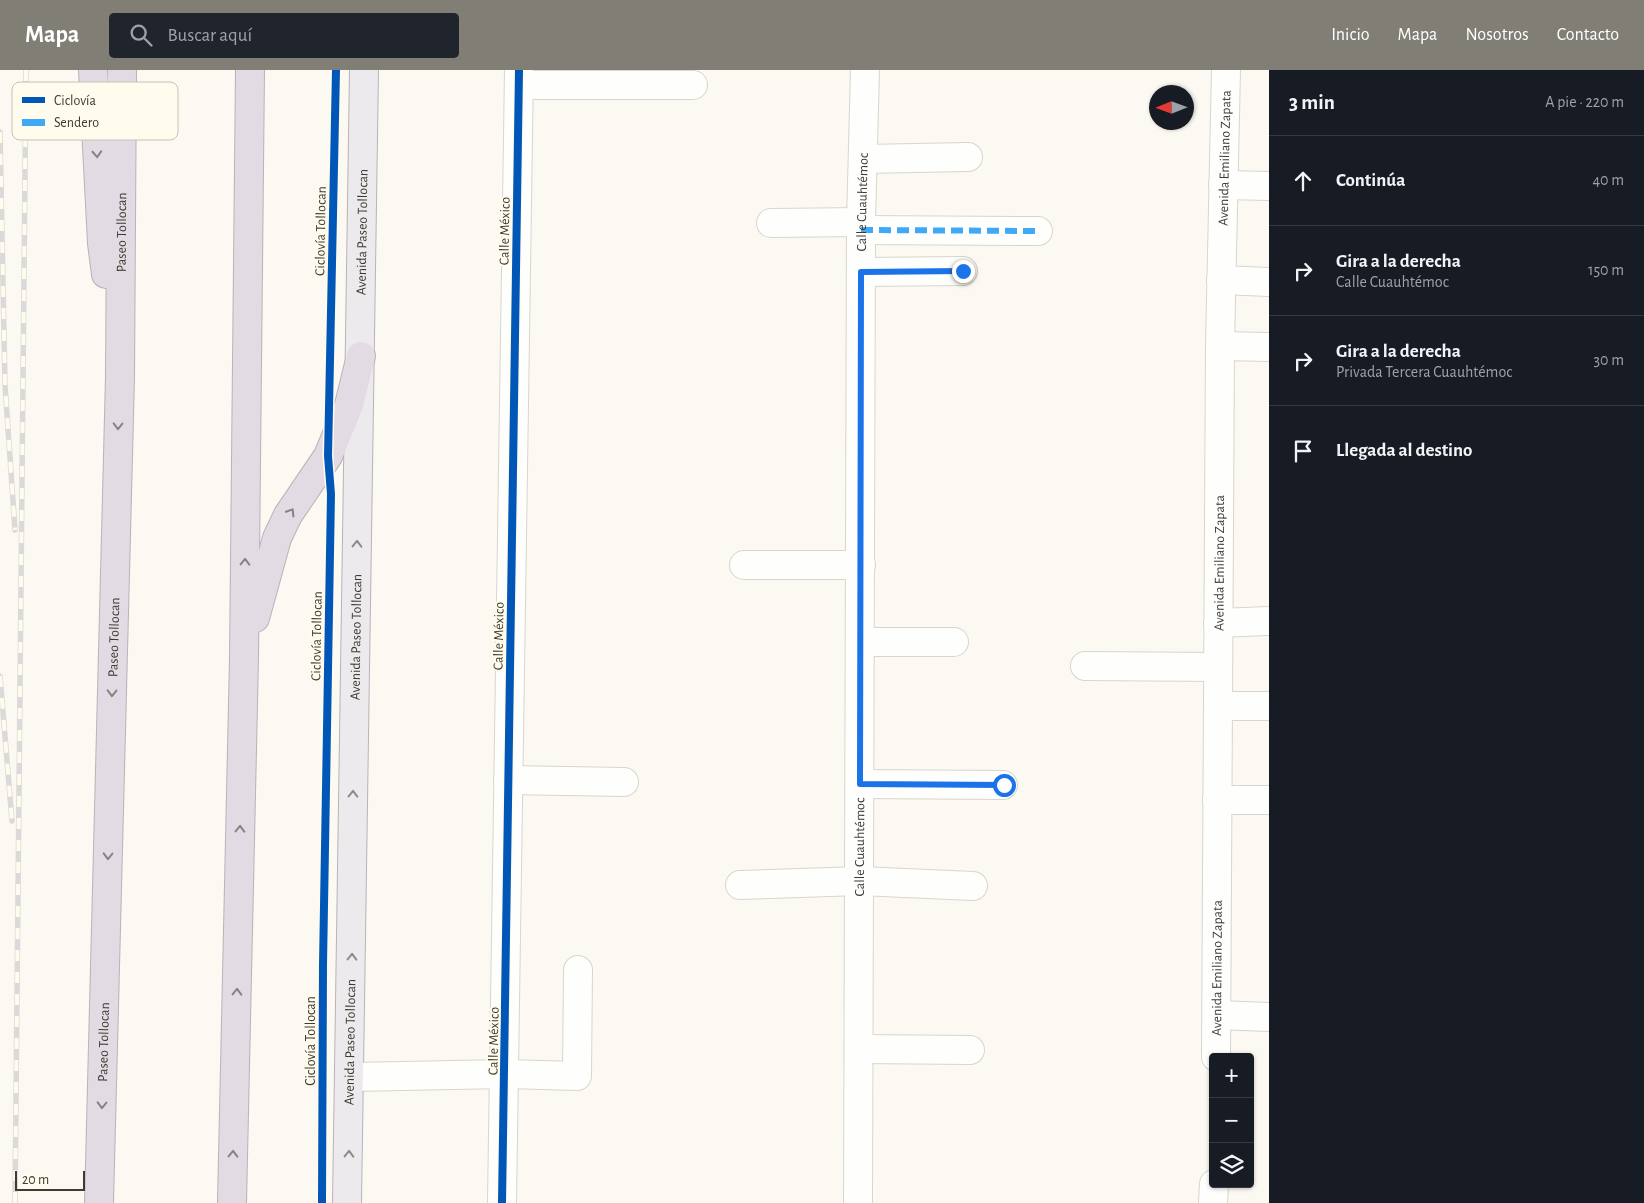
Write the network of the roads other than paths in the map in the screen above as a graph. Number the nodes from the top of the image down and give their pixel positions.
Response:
1 (250, 70) edge
2 (364, 70) edge
3 (865, 70) edge
4 (1226, 70) edge
5 (519, 78) edge
6 (693, 85) dead end
7 (97, 140) edge
8 (122, 140) edge
9 (968, 157) dead end
10 (863, 159) junction
11 (1223, 185) junction
12 (1269, 186) edge
13 (771, 223) dead end
14 (861, 226) junction
15 (1038, 231) dead end
16 (963, 271) dead end
17 (861, 272) junction
18 (1221, 280) junction
19 (1269, 282) edge
20 (1220, 346) junction
21 (1269, 347) edge
22 (361, 356) junction
23 (120, 377) junction
24 (744, 565) dead end
25 (861, 565) junction
26 (1269, 621) edge
27 (1218, 623) junction
28 (861, 642) junction
29 (954, 642) dead end
30 (244, 658) junction
31 (1085, 666) dead end
32 (1218, 666) junction
33 (1218, 706) junction
34 (1269, 706) edge
35 (508, 780) junction
36 (624, 782) dead end
37 (860, 784) junction
38 (1004, 785) dead end
39 (1217, 800) junction
40 (1269, 800) edge
41 (860, 881) junction
42 (740, 886) dead end
43 (972, 886) dead end
44 (578, 970) dead end
45 (1217, 1016) junction
46 (1269, 1017) edge
47 (860, 1049) junction
48 (970, 1050) dead end
49 (1216, 1053) edge
50 (505, 1074) junction
51 (350, 1077) junction
52 (1214, 1188) edge
53 (99, 1203) edge
54 (232, 1203) edge
55 (347, 1203) edge
56 (502, 1203) edge
57 (858, 1203) edge
58 (1214, 1203) edge

30 -> 1 highway
2 - 22 main road, Avenida Paseo Tollocan
3 - 10 street, Calle Cuauhtémoc
4 - 11 street, Avenida Emiliano Zapata
5 - 6 street
5 - 35 street, Calle México
7 -> 23 highway
8 - 23 highway, Paseo Tollocan
9 - 10 street
10 - 14 street, Calle Cuauhtémoc
11 - 12 street
11 - 18 street, Avenida Emiliano Zapata
13 - 14 street
14 - 15 street
14 - 17 street, Calle Cuauhtémoc
16 - 17 street
17 - 25 street, Calle Cuauhtémoc
18 - 19 street
18 - 20 street, Avenida Emiliano Zapata
20 - 21 street
20 - 27 street, Avenida Emiliano Zapata
30 -> 22 highway
51 -> 22 main road, Avenida Paseo Tollocan
23 -> 53 highway, Paseo Tollocan
24 - 25 street
25 - 28 street, Calle Cuauhtémoc
26 - 27 street
27 - 32 street, Avenida Emiliano Zapata
28 - 29 street
28 - 37 street, Calle Cuauhtémoc
54 -> 30 highway
31 - 32 street
32 - 33 street, Avenida Emiliano Zapata
33 - 34 street
33 - 39 street, Avenida Emiliano Zapata
35 - 36 street
35 - 50 street, Calle México
37 - 38 street
37 - 41 street, Calle Cuauhtémoc
39 - 40 street
39 - 45 street, Avenida Emiliano Zapata
41 - 42 street
41 - 43 street
41 - 47 street, Calle Cuauhtémoc
44 - 50 street
45 - 46 street
45 - 49 street, Avenida Emiliano Zapata
47 - 48 street
47 - 57 street, Calle Cuauhtémoc
50 - 51 street
50 - 56 street, Calle México
55 -> 51 main road, Avenida Paseo Tollocan
52 - 58 street

